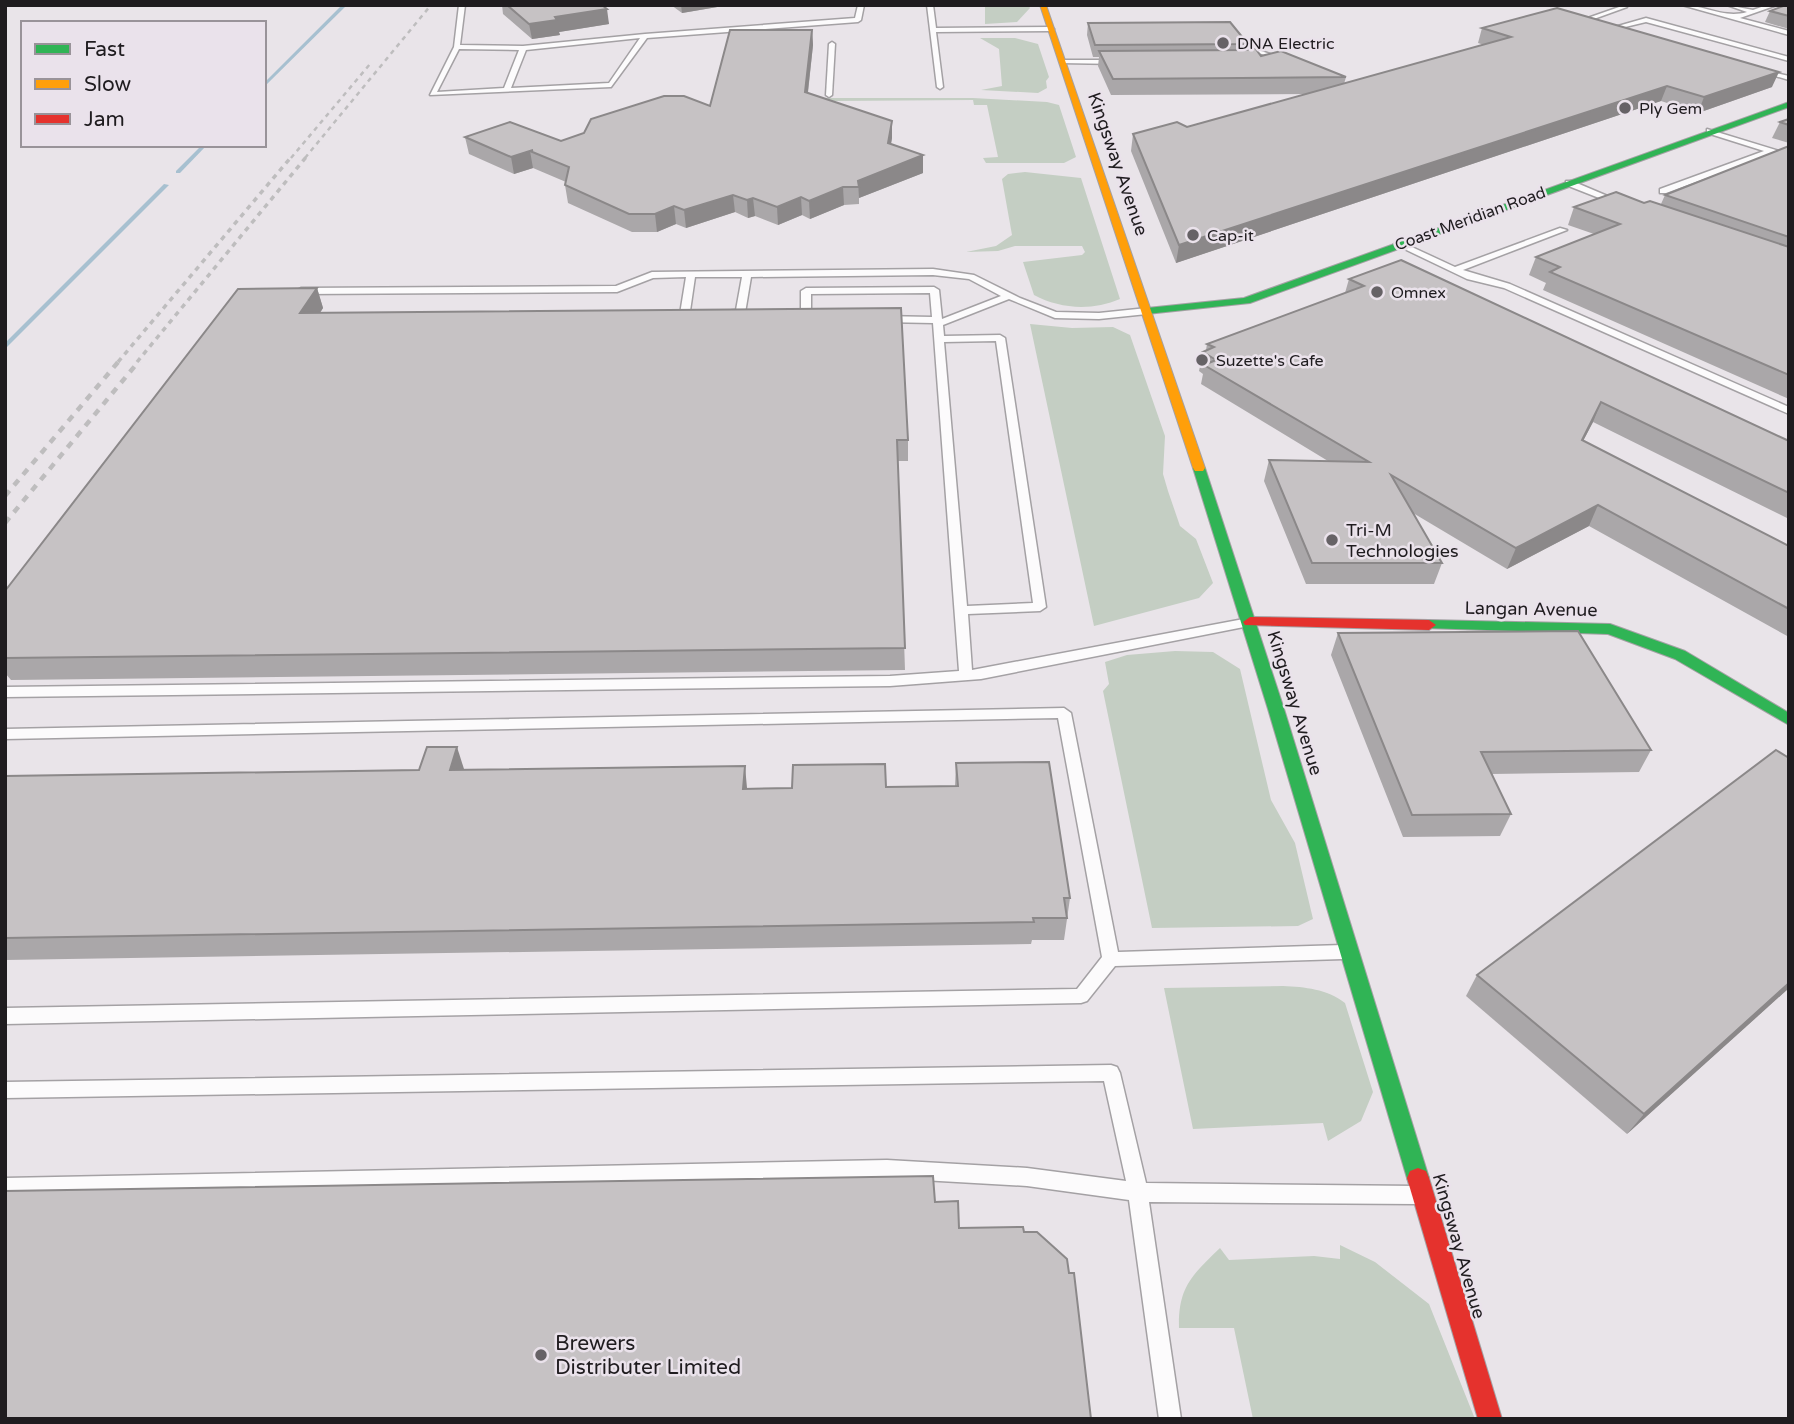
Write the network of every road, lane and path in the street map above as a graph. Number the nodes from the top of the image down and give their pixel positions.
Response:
1 (462, 5) edge
2 (861, 5) edge
3 (930, 5) edge
4 (1043, 5) edge
5 (1685, 5) edge
6 (1730, 5) edge
7 (1774, 5) edge
8 (1624, 7) dead end
9 (1754, 12) junction
10 (1732, 18) junction
11 (1614, 28) junction
12 (1051, 29) junction
13 (933, 30) junction
14 (1789, 33) edge
15 (645, 36) junction
16 (1641, 36) edge
17 (832, 44) dead end
18 (1245, 46) edge
19 (457, 47) junction
20 (523, 47) junction
21 (1267, 54) junction
22 (1255, 57) edge
23 (1278, 58) edge
24 (1789, 59) edge
25 (1063, 62) junction
26 (1132, 62) edge
27 (1748, 66) edge
28 (1789, 78) edge
29 (940, 87) dead end
30 (507, 90) junction
31 (829, 95) dead end
32 (1789, 104) edge
33 (1710, 131) junction
34 (1771, 151) junction
35 (1789, 157) edge
36 (1569, 183) junction
37 (1663, 191) dead end
38 (1634, 208) edge
39 (1563, 230) dead end
40 (1398, 244) junction
41 (1133, 269) junction
42 (1455, 270) junction
43 (747, 274) junction
44 (691, 275) junction
45 (1150, 277) dead end
46 (292, 291) edge
47 (1189, 291) dead end
48 (1009, 296) junction
49 (1262, 296) junction
50 (1147, 311) junction
51 (819, 319) edge
52 (872, 319) edge
53 (938, 322) junction
54 (940, 339) junction
55 (1789, 411) edge
56 (960, 610) junction
57 (1250, 622) junction
58 (966, 675) junction
59 (5, 692) edge
60 (1789, 720) edge
61 (5, 734) edge
62 (1352, 951) junction
63 (1111, 959) junction
64 (5, 1016) edge
65 (5, 1090) edge
66 (5, 1187) edge
67 (1138, 1192) junction
68 (1424, 1195) junction
69 (1170, 1419) edge
70 (1490, 1419) edge

1 - 19 lane
2 - 15 lane
3 - 13 lane
4 - 12 main road, Kingsway Avenue
5 - 10 lane
6 - 9 lane
7 - 9 lane
8 - 11 lane
9 - 10 lane
10 - 14 lane
11 - 16 lane
11 - 24 lane
12 - 13 lane
12 - 25 main road, Kingsway Avenue
13 - 29 lane
15 - 20 lane
15 - 30 lane
17 - 31 lane
18 - 21 lane
19 - 20 lane
19 - 30 lane
20 - 30 lane
21 - 22 lane
21 - 23 lane
25 - 26 lane
25 - 41 main road, Kingsway Avenue
27 - 28 lane
32 - 33 main road, Coast Meridian Road
33 - 34 lane
33 - 36 main road, Coast Meridian Road
34 - 35 lane
34 - 37 lane
36 - 38 lane
36 - 40 main road, Coast Meridian Road
39 - 42 lane
40 - 42 lane
40 - 49 main road, Coast Meridian Road
41 - 45 main road
41 - 50 main road, Kingsway Avenue
42 - 55 lane
43 - 44 lane
43 - 44 lane
43 - 48 lane
44 - 46 lane
47 - 49 main road
48 - 50 lane
48 - 53 lane
49 - 50 main road, Coast Meridian Road
50 - 57 main road, Kingsway Avenue
51 - 53 lane
52 - 53 lane
53 - 54 lane
54 - 56 lane
54 - 56 lane
56 - 58 lane
57 - 58 lane
57 - 60 main road, Langan Avenue
57 - 62 main road, Kingsway Avenue
58 - 59 lane
61 - 63 lane
62 - 63 lane
62 - 68 main road, Kingsway Avenue
63 - 64 lane
65 - 67 lane
66 - 67 lane
67 - 68 lane
67 - 69 lane
68 - 70 main road, Kingsway Avenue

